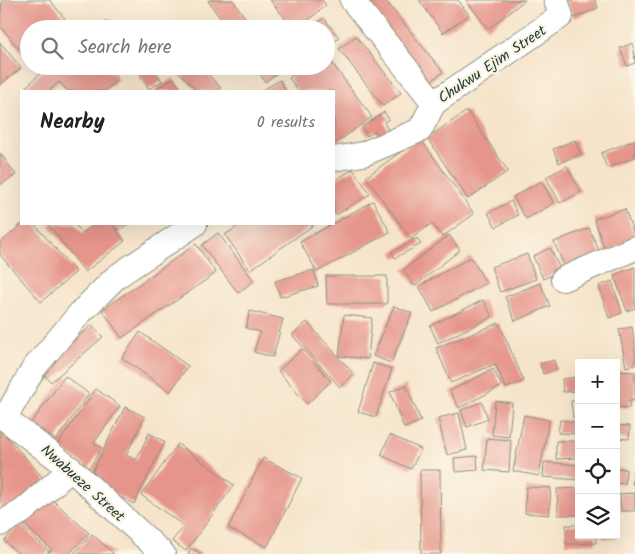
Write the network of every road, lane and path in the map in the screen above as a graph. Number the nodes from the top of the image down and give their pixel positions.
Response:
1 (352, 0) edge
2 (556, 0) edge
3 (434, 102) junction
4 (335, 159) edge
5 (194, 225) edge
6 (635, 248) edge
7 (563, 279) dead end
8 (2, 417) edge
9 (71, 469) junction
10 (0, 524) edge
11 (163, 554) edge

1 - 3 street
2 - 3 street, Chukwu Ejim Street
3 - 4 street, Chukwu Ejim Street
5 - 8 street
6 - 7 street
8 - 9 street, Nwabueze Street
9 - 10 street
9 - 11 street, Nwabueze Street

